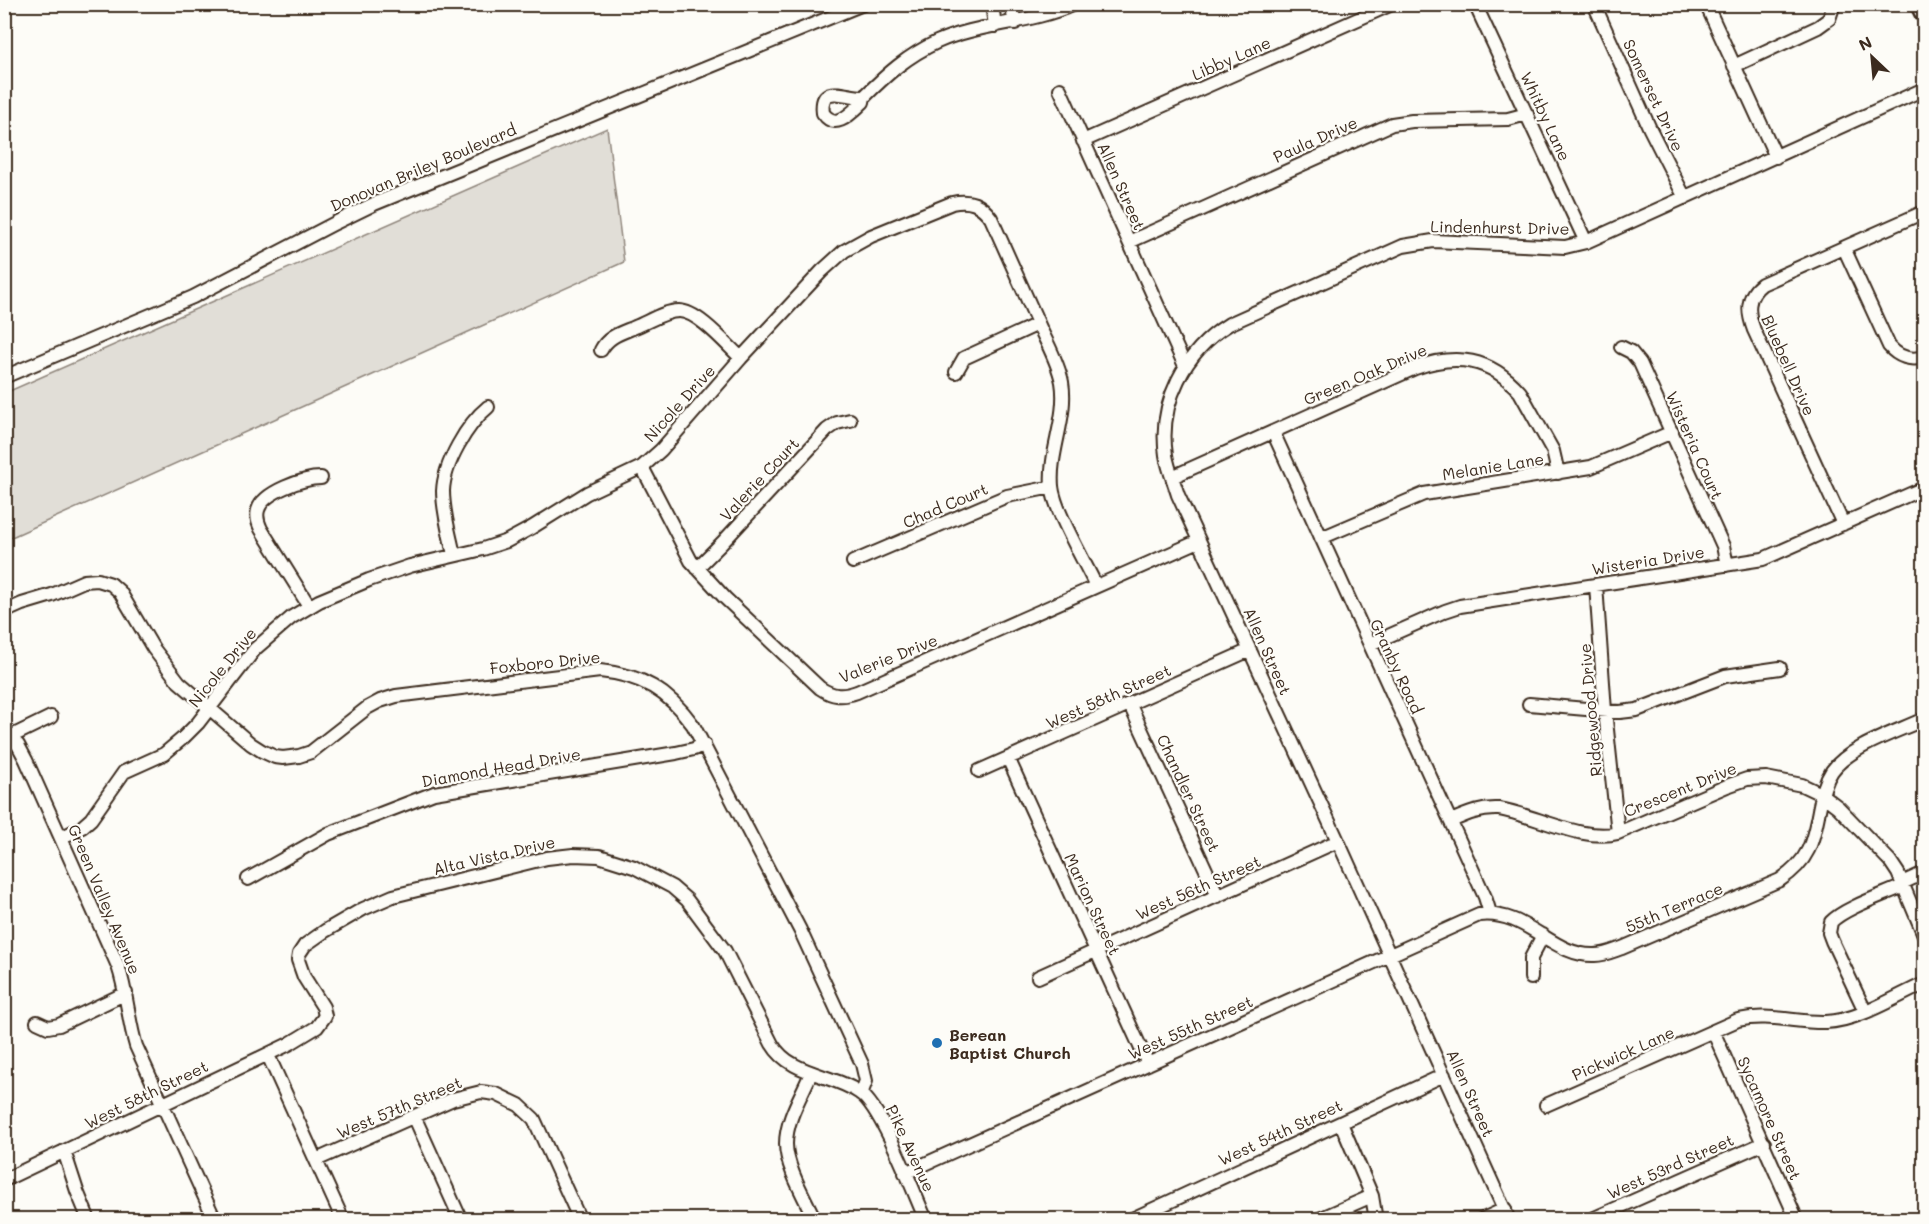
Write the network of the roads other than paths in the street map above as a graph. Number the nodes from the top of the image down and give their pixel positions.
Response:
1 (863, 4) edge
2 (992, 4) edge
3 (1011, 4) edge
4 (1074, 4) edge
5 (1392, 4) edge
6 (1475, 4) edge
7 (1594, 4) edge
8 (1706, 4) edge
9 (1834, 4) edge
10 (1919, 4) edge
11 (1924, 14) edge
12 (1015, 23) junction
13 (995, 26) junction
14 (1734, 66) junction
15 (1924, 89) edge
16 (1060, 90) dead end
17 (864, 97) dead end
18 (1527, 114) junction
19 (1083, 141) junction
20 (1776, 157) junction
21 (1684, 198) junction
22 (1924, 212) edge
23 (1129, 242) junction
24 (1586, 242) junction
25 (1844, 248) junction
26 (1038, 324) junction
27 (1621, 347) dead end
28 (601, 350) dead end
29 (1924, 357) edge
30 (741, 358) junction
31 (1185, 366) junction
32 (956, 372) dead end
33 (4, 377) edge
34 (488, 407) dead end
35 (850, 420) dead end
36 (1273, 432) junction
37 (1672, 432) junction
38 (642, 467) junction
39 (1558, 472) junction
40 (1172, 477) junction
41 (321, 478) dead end
42 (1052, 487) junction
43 (1924, 488) edge
44 (1843, 524) junction
45 (1321, 538) junction
46 (1199, 541) junction
47 (454, 555) junction
48 (853, 562) dead end
49 (1727, 565) junction
50 (697, 568) junction
51 (1596, 585) junction
52 (1096, 586) junction
53 (309, 606) junction
54 (4, 612) edge
55 (1370, 644) junction
56 (1250, 650) junction
57 (1780, 668) dead end
58 (1529, 704) dead end
59 (1130, 705) junction
60 (209, 709) junction
61 (1605, 711) junction
62 (51, 717) dead end
63 (1924, 719) edge
64 (7, 734) edge
65 (704, 744) junction
66 (1008, 758) junction
67 (979, 771) dead end
68 (1821, 794) junction
69 (1450, 821) junction
70 (1618, 832) junction
71 (61, 838) junction
72 (1338, 841) junction
73 (1924, 873) edge
74 (248, 879) dead end
75 (1903, 885) junction
76 (1218, 896) junction
77 (1490, 914) junction
78 (1543, 935) junction
79 (1924, 935) edge
80 (1096, 951) junction
81 (1390, 954) junction
82 (298, 957) joint
83 (1038, 977) dead end
84 (1531, 978) dead end
85 (1924, 984) edge
86 (126, 993) junction
87 (1865, 1011) junction
88 (37, 1022) dead end
89 (1713, 1031) junction
90 (268, 1054) junction
91 (1148, 1064) junction
92 (811, 1073) junction
93 (1444, 1075) junction
94 (861, 1094) junction
95 (162, 1104) junction
96 (1546, 1105) dead end
97 (414, 1116) junction
98 (1341, 1123) junction
99 (1764, 1143) junction
100 (64, 1151) junction
101 (316, 1160) junction
102 (905, 1173) junction
103 (4, 1180) edge
104 (1372, 1196) junction
105 (1157, 1214) edge
106 (1507, 1214) edge
107 (89, 1220) edge
108 (215, 1220) edge
109 (343, 1220) edge
110 (461, 1220) edge
111 (580, 1220) edge
112 (815, 1220) edge
113 (926, 1220) edge
114 (1130, 1220) edge
115 (1317, 1220) edge
116 (1376, 1220) edge
117 (1481, 1220) edge
118 (1590, 1220) edge
119 (1797, 1220) edge

1 - 33 street, Donovan Briley Boulevard
2 - 13 street
3 - 12 street
4 - 12 street
5 - 19 street, Libby Lane
6 - 18 street, Whitby Lane
7 - 21 street, Somerset Drive
8 - 14 street
9 - 14 street
10 - 11 main road
12 - 13 street
13 - 17 street
14 - 20 street
15 - 20 street, Lindenhurst Drive
16 - 19 street, Allen Street
18 - 23 street, Paula Drive
18 - 24 street, Whitby Lane
19 - 23 street, Allen Street
20 - 21 street, Lindenhurst Drive
21 - 24 street, Lindenhurst Drive
22 - 25 street, Bluebell Drive
23 - 31 street, Allen Street
24 - 31 street, Lindenhurst Drive
25 - 29 street
25 - 44 street, Bluebell Drive
26 - 30 street, Nicole Drive
26 - 32 street
26 - 42 street, Nicole Drive
27 - 37 street, Wisteria Court
28 - 30 street
30 - 38 street, Nicole Drive
31 - 40 street, Allen Street
34 - 47 street
35 - 50 street, Valerie Court
36 - 39 street, Green Oak Drive
36 - 40 street, Green Oak Drive
36 - 45 street, Granby Road
37 - 39 street, Melanie Lane
37 - 49 street, Wisteria Court
38 - 47 street, Nicole Drive
38 - 50 street, Valerie Drive
39 - 45 street, Melanie Lane
40 - 46 street, Allen Street
41 - 53 street
42 - 48 street, Chad Court
42 - 52 street, Nicole Drive
43 - 44 street, Wisteria Drive
44 - 49 street, Wisteria Drive
45 - 55 street, Granby Road
46 - 52 street, Valerie Drive
46 - 56 street, Allen Street
47 - 53 street, Nicole Drive
49 - 51 street, Wisteria Drive
50 - 52 street, Valerie Drive
51 - 55 street, Wisteria Drive
51 - 61 street, Ridgewood Drive
53 - 60 street, Nicole Drive
54 - 60 street, Foxboro Drive
55 - 69 street, Granby Road
56 - 59 street, West 58th Street
56 - 72 street, Allen Street
57 - 61 street
58 - 61 street
59 - 66 street, West 58th Street
59 - 76 street, Chandler Street
60 - 65 street, Foxboro Drive
60 - 71 street, Nicole Drive
61 - 70 street, Ridgewood Drive
62 - 64 street
63 - 68 street
64 - 71 street, Green Valley Avenue
65 - 74 street, Diamond Head Drive
65 - 94 street, Foxboro Drive
66 - 67 street, West 58th Street
66 - 80 street, Marion Street
68 - 70 street, Crescent Drive
68 - 75 street, Crescent Drive
68 - 78 street, 55th Terrace
69 - 70 street, Crescent Drive
69 - 77 street, Granby Road
71 - 86 street, Green Valley Avenue
72 - 76 street, West 56th Street
72 - 81 street, Allen Street
73 - 75 street
75 - 79 street, Crescent Drive
75 - 87 street
76 - 80 street, West 56th Street
77 - 78 street, 55th Terrace
77 - 81 street, West 55th Street
78 - 84 street
80 - 83 street, West 56th Street
80 - 91 street, Marion Street
81 - 91 street, West 55th Street
81 - 93 street, Allen Street
82 - 90 street, West 58th Street
82 - 92 street, Alta Vista Drive
85 - 87 street, Pickwick Lane
86 - 88 street
86 - 95 street, Green Valley Avenue
87 - 89 street, Pickwick Lane
89 - 96 street, Pickwick Lane
89 - 99 street, Sycamore Street
90 - 95 street, West 58th Street
90 - 101 street
91 - 102 street, West 55th Street
92 - 94 street, Alta Vista Drive
92 - 112 street
93 - 98 street, West 54th Street
93 - 106 street, Allen Street
94 - 102 street, Pike Avenue
95 - 100 street, West 58th Street
95 - 108 street, Green Valley Avenue
97 - 101 street, West 57th Street
97 - 110 street
97 - 111 street, West 57th Street
98 - 104 street
98 - 105 street, West 54th Street
99 - 118 street, West 53rd Street
99 - 119 street, Sycamore Street
100 - 103 street, West 58th Street
100 - 107 street
101 - 109 street
102 - 113 street, Pike Avenue
104 - 115 street
104 - 116 street
105 - 114 street, West 54th Street
106 - 117 street

